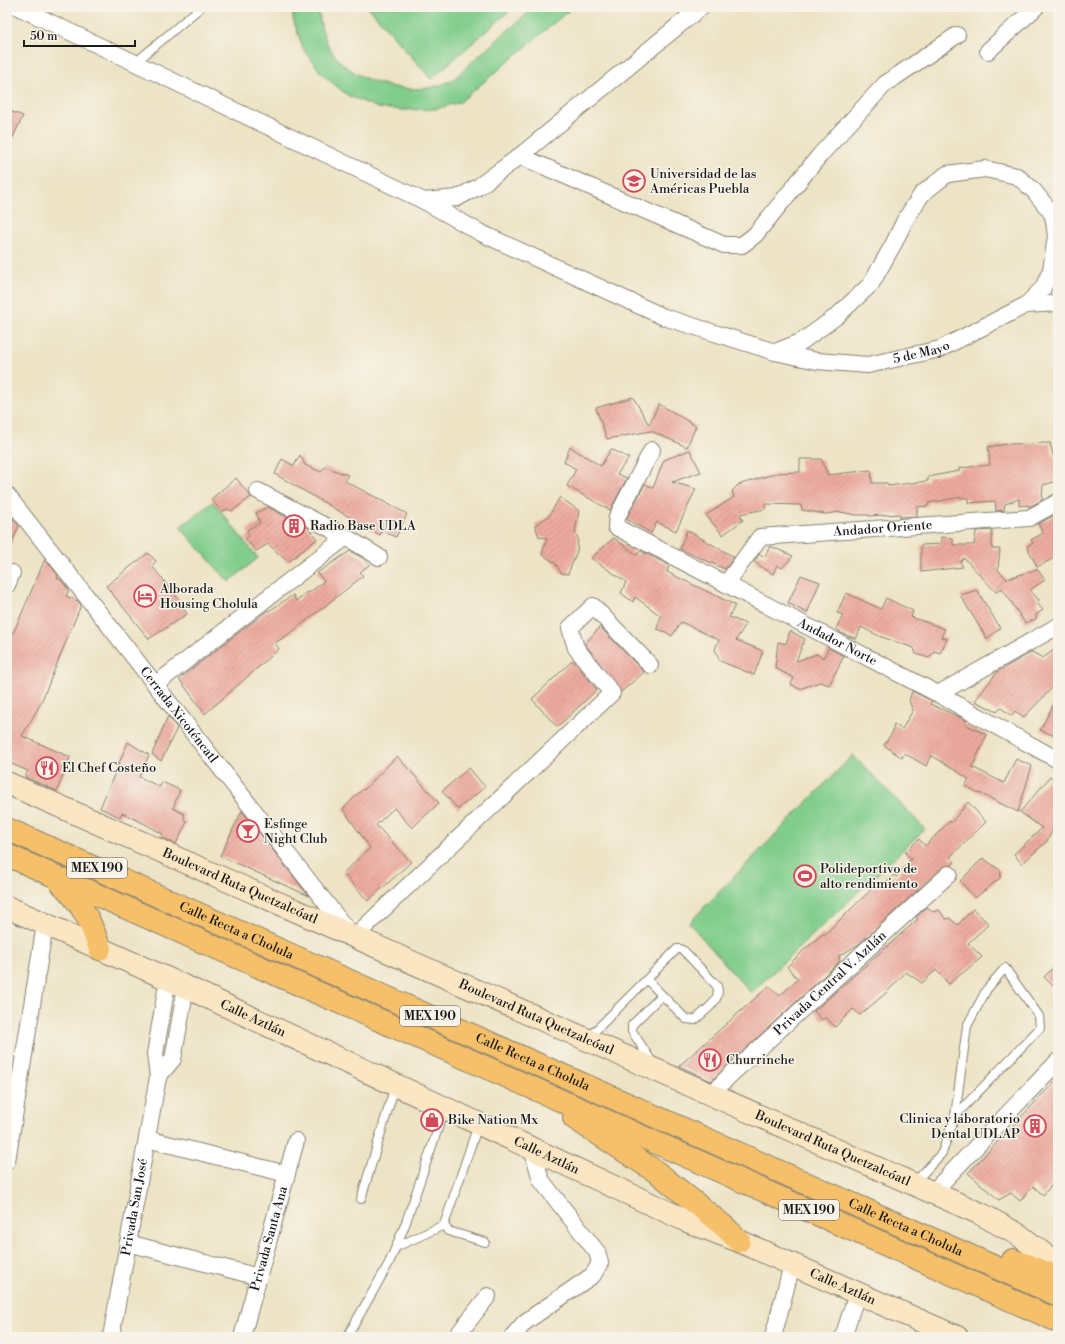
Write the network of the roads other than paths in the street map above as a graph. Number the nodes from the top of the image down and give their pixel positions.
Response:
1 (18, 7) edge
2 (200, 7) edge
3 (700, 7) edge
4 (1036, 7) edge
5 (957, 35) dead end
6 (988, 51) dead end
7 (135, 63) junction
8 (520, 156) junction
9 (424, 201) junction
10 (1055, 217) edge
11 (1058, 303) edge
12 (1026, 305) junction
13 (775, 352) junction
14 (652, 450) dead end
15 (258, 491) dead end
16 (7, 495) edge
17 (1058, 502) edge
18 (346, 537) junction
19 (379, 557) dead end
20 (726, 584) junction
21 (1058, 626) edge
22 (650, 665) dead end
23 (156, 684) junction
24 (938, 694) junction
25 (1058, 760) edge
26 (7, 783) edge
27 (7, 829) edge
28 (7, 854) edge
29 (949, 874) dead end
30 (53, 875) junction
31 (7, 907) edge
32 (45, 924) junction
33 (353, 935) junction
34 (100, 949) junction
35 (647, 980) junction
36 (177, 983) junction
37 (662, 995) junction
38 (587, 1039) junction
39 (1058, 1061) edge
40 (658, 1070) junction
41 (395, 1085) junction
42 (712, 1094) junction
43 (560, 1100) junction
44 (445, 1107) junction
45 (955, 1116) junction
46 (479, 1122) junction
47 (147, 1139) junction
48 (296, 1141) dead end
49 (535, 1149) junction
50 (7, 1160) edge
51 (287, 1174) junction
52 (913, 1184) junction
53 (933, 1192) junction
54 (361, 1199) dead end
55 (444, 1225) junction
56 (923, 1234) junction
57 (739, 1241) junction
58 (485, 1242) dead end
59 (128, 1243) junction
60 (396, 1247) junction
61 (792, 1265) junction
62 (1058, 1265) edge
63 (259, 1277) junction
64 (1058, 1277) edge
65 (858, 1294) junction
66 (1058, 1295) edge
67 (488, 1296) dead end
68 (1058, 1321) edge
69 (111, 1337) edge
70 (242, 1337) edge
71 (346, 1337) edge
72 (456, 1337) edge
73 (512, 1337) edge
74 (773, 1337) edge
75 (843, 1337) edge
76 (957, 1337) edge

1 - 7 street, 5 de Mayo
2 - 7 lane
3 - 8 street
4 - 6 street
5 - 8 street
7 - 9 street, 5 de Mayo
8 - 9 street
9 - 13 street, 5 de Mayo
10 - 12 street
10 - 13 street
11 - 12 street, 5 de Mayo
12 - 13 street, 5 de Mayo
14 - 20 street, Andador Norte
15 - 18 street
16 - 23 street, Cerrada Xicoténcatl
17 - 20 street, Andador Oriente
18 - 19 street
18 - 23 street
20 - 24 street, Andador Norte
21 - 24 street
22 - 33 street
23 - 33 street, Cerrada Xicoténcatl
24 - 25 street, Andador Norte
26 - 33 main road, Boulevard Ruta Quetzalcóatl
27 - 56 main road, Calle Recta a Cholula / MEX 190
28 - 30 main road, MEX 190
29 - 42 street, Privada Central V. Aztlán
30 - 34 main road
30 - 43 main road, MEX 190
31 - 32 main road, Calle Aztlán
32 - 34 main road, Calle Aztlán
32 - 50 street
33 - 38 main road, Boulevard Ruta Quetzalcóatl
34 - 36 main road, Calle Aztlán
35 - 37 lane
35 - 37 lane
35 - 38 lane
36 - 41 main road, Calle Aztlán
36 - 47 street, Privada San José
37 - 40 lane
38 - 40 main road, Boulevard Ruta Quetzalcóatl
39 - 53 street
40 - 42 main road, Boulevard Ruta Quetzalcóatl
41 - 44 main road, Calle Aztlán
41 - 54 lane
42 - 52 main road, Boulevard Ruta Quetzalcóatl
43 - 57 main road
43 - 68 main road, MEX 190
44 - 46 main road, Calle Aztlán
44 - 60 lane
45 - 45 lane
45 - 52 lane
46 - 49 main road, Calle Aztlán
46 - 55 lane
47 - 51 street
47 - 59 street, Privada San José
48 - 51 street, Privada Santa Ana
49 - 57 main road, Calle Aztlán
49 - 73 street
51 - 63 street, Privada Santa Ana
52 - 53 main road, Boulevard Ruta Quetzalcóatl
53 - 62 main road, Boulevard Ruta Quetzalcóatl
55 - 58 lane
55 - 60 lane
56 - 64 main road
56 - 66 main road, Calle Recta a Cholula / MEX 190
57 - 61 main road, Calle Aztlán
59 - 63 street
59 - 69 street, Privada San José
60 - 71 lane
61 - 65 main road, Calle Aztlán
61 - 74 street
63 - 70 street, Privada Santa Ana
65 - 75 street
65 - 76 main road, Calle Aztlán
67 - 72 street

